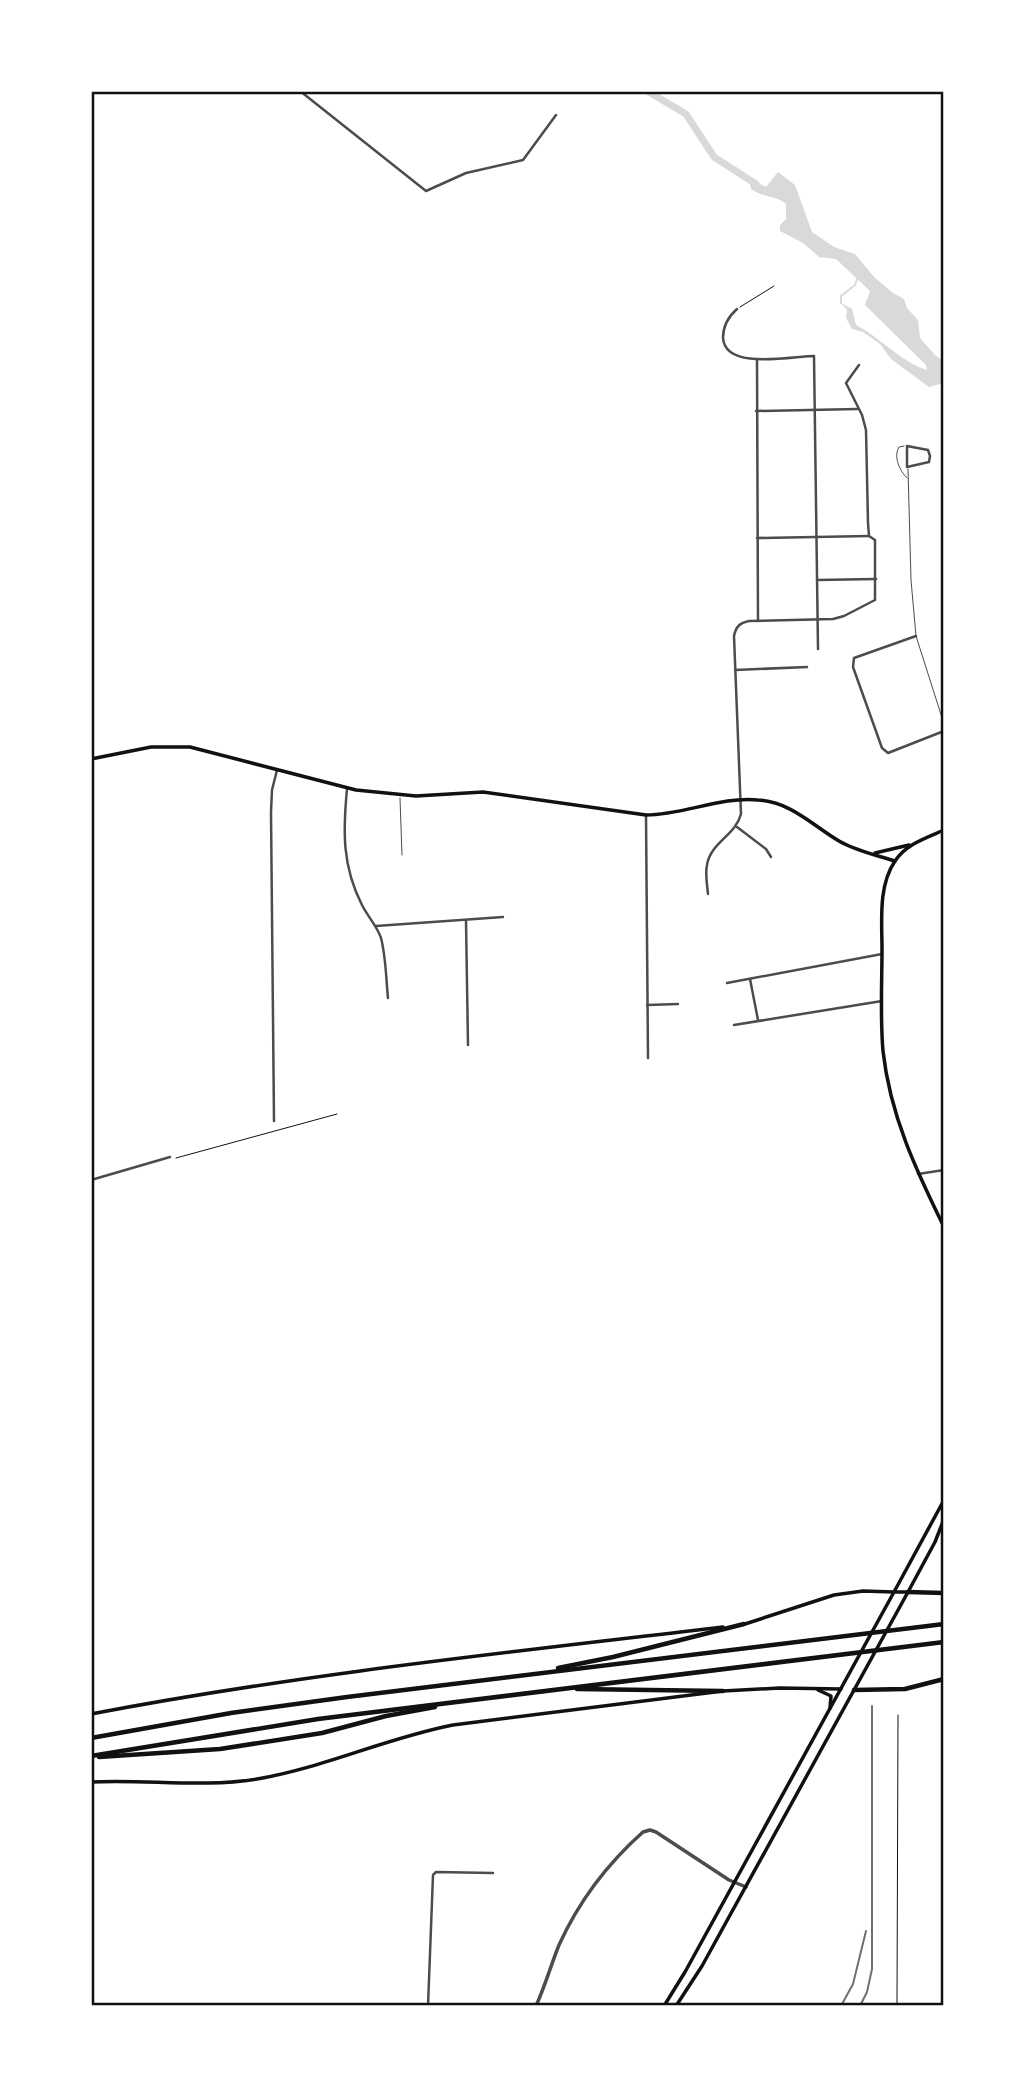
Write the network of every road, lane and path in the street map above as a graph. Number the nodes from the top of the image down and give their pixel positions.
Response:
1 (300, 91) edge
2 (556, 115) dead end
3 (774, 286) dead end
4 (737, 309) joint
5 (757, 359) junction
6 (859, 365) dead end
7 (858, 409) junction
8 (815, 410) junction
9 (756, 411) junction
10 (906, 446) junction
11 (907, 467) junction
12 (908, 478) junction
13 (869, 536) junction
14 (817, 537) junction
15 (757, 538) junction
16 (876, 579) junction
17 (817, 580) junction
18 (818, 620) junction
19 (758, 621) junction
20 (916, 636) junction
21 (818, 649) dead end
22 (807, 667) dead end
23 (735, 670) junction
24 (944, 724) edge
25 (944, 731) edge
26 (91, 759) edge
27 (277, 770) junction
28 (347, 789) junction
29 (400, 796) junction
30 (741, 800) junction
31 (646, 815) junction
32 (737, 827) junction
33 (944, 830) edge
34 (913, 844) junction
35 (870, 853) junction
36 (402, 855) dead end
37 (771, 857) dead end
38 (895, 860) junction
39 (708, 894) dead end
40 (503, 917) dead end
41 (466, 921) junction
42 (376, 926) junction
43 (882, 954) junction
44 (750, 979) junction
45 (727, 983) dead end
46 (388, 998) dead end
47 (882, 1000) junction
48 (678, 1004) dead end
49 (647, 1005) junction
50 (758, 1020) junction
51 (734, 1025) dead end
52 (468, 1045) dead end
53 (648, 1058) dead end
54 (337, 1114) dead end
55 (274, 1121) dead end
56 (170, 1157) joint
57 (944, 1170) edge
58 (918, 1174) junction
59 (91, 1180) edge
60 (944, 1227) edge
61 (944, 1500) edge
62 (944, 1519) edge
63 (944, 1525) edge
64 (935, 1542) junction
65 (894, 1592) junction
66 (908, 1592) junction
67 (944, 1593) edge
68 (744, 1624) junction
69 (944, 1624) edge
70 (944, 1642) edge
71 (535, 1674) junction
72 (944, 1679) edge
73 (809, 1688) junction
74 (557, 1689) junction
75 (841, 1689) junction
76 (854, 1690) junction
77 (723, 1691) junction
78 (464, 1700) junction
79 (829, 1711) junction
80 (91, 1714) edge
81 (898, 1715) dead end
82 (91, 1738) edge
83 (91, 1757) edge
84 (91, 1782) edge
85 (493, 1873) dead end
86 (735, 1882) junction
87 (746, 1887) junction
88 (428, 2006) edge
89 (536, 2006) edge
90 (664, 2006) edge
91 (676, 2006) edge
92 (897, 2006) edge

1 - 2 street
3 - 4 path
4 - 5 street
5 - 8 street
5 - 9 street
6 - 7 street
7 - 8 street
7 - 13 street
8 - 9 street
8 - 14 street
9 - 15 street
10 - 11 street
10 - 11 street
10 - 12 lane
11 - 12 lane
12 - 20 lane
13 - 14 street
13 - 16 street
14 - 15 street
14 - 17 street
15 - 19 street
16 - 17 street
16 - 18 street
17 - 18 street
18 - 19 street
18 - 21 street
19 - 23 street
20 - 24 lane
20 - 25 street
22 - 23 street
23 - 30 street
26 - 27 main road
27 - 28 main road
27 - 55 street
28 - 29 main road
28 - 42 street
29 - 31 main road
29 - 36 lane
30 - 31 main road
30 - 32 street
30 - 35 main road
31 - 49 street
32 - 37 street
32 - 39 street
33 - 34 main road
34 - 35 main road
34 - 38 main road
35 - 38 main road
38 - 43 main road
40 - 41 street
41 - 42 street
41 - 52 street
42 - 46 street
43 - 44 street
43 - 47 main road
44 - 45 street
44 - 50 street
47 - 50 street
47 - 58 main road
48 - 49 street
49 - 53 street
50 - 51 street
54 - 56 path
56 - 59 street
57 - 58 street
58 - 60 main road
61 - 65 main road
62 - 64 main road
63 - 64 street
64 - 66 main road
65 - 66 main road
65 - 68 main road
65 - 75 main road
66 - 67 highway
66 - 76 main road
68 - 71 highway
68 - 80 main road
69 - 71 highway
70 - 74 highway
71 - 82 highway
72 - 76 highway
73 - 75 main road
73 - 77 main road
73 - 79 main road
74 - 77 highway
74 - 78 highway
75 - 76 main road
75 - 79 main road
76 - 87 main road
77 - 84 main road
78 - 83 highway
78 - 83 highway
79 - 86 main road
81 - 92 path
85 - 88 street
86 - 87 street
86 - 89 street
86 - 90 main road
87 - 91 main road

